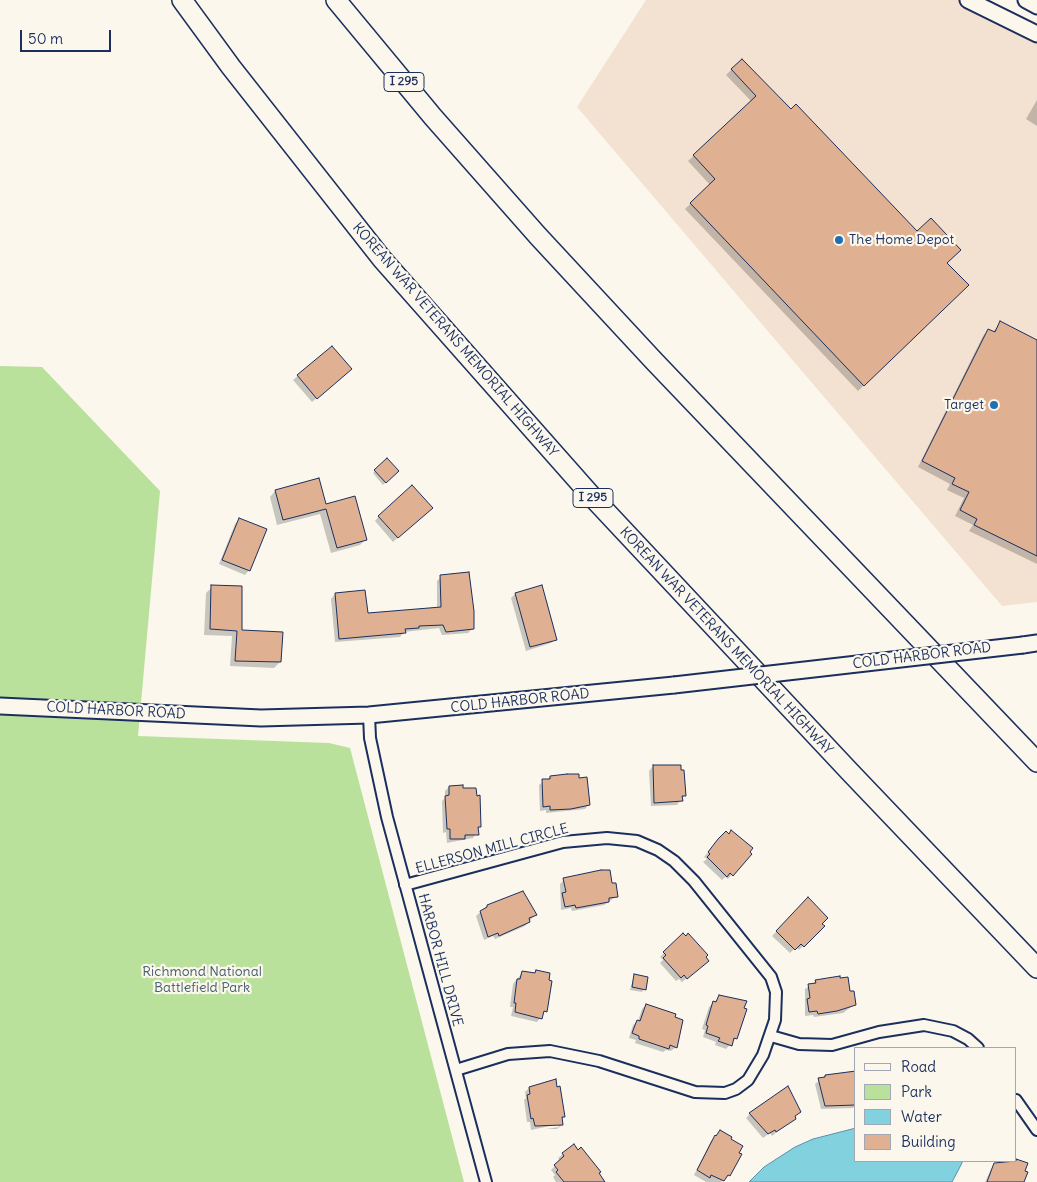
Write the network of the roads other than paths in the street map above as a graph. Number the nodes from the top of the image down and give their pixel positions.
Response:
1 (182, 0) edge
2 (968, 0) edge
3 (1026, 0) edge
4 (337, 1) edge
5 (1037, 6) edge
6 (1037, 34) edge
7 (1030, 644) edge
8 (3, 706) edge
9 (369, 715) junction
10 (1037, 762) edge
11 (405, 885) junction
12 (1037, 968) edge
13 (771, 1036) junction
14 (977, 1047) edge
15 (456, 1070) junction
16 (1017, 1101) edge
17 (1037, 1130) edge
18 (486, 1182) edge

1 - 12 highway, KOREAN WAR VETERANS MEMORIAL HIGHWAY / I 295
2 - 6 main road
3 - 5 main road
4 - 10 highway, I 295
7 - 9 main road, COLD HARBOR ROAD, bridge
8 - 9 main road, COLD HARBOR ROAD
9 - 11 street, HARBOR HILL DRIVE
11 - 13 street, ELLERSON MILL CIRCLE
11 - 15 street, HARBOR HILL DRIVE
13 - 14 street
13 - 15 street, ELLERSON MILL CIRCLE
15 - 18 street, HARBOR HILL DRIVE
16 - 17 street

